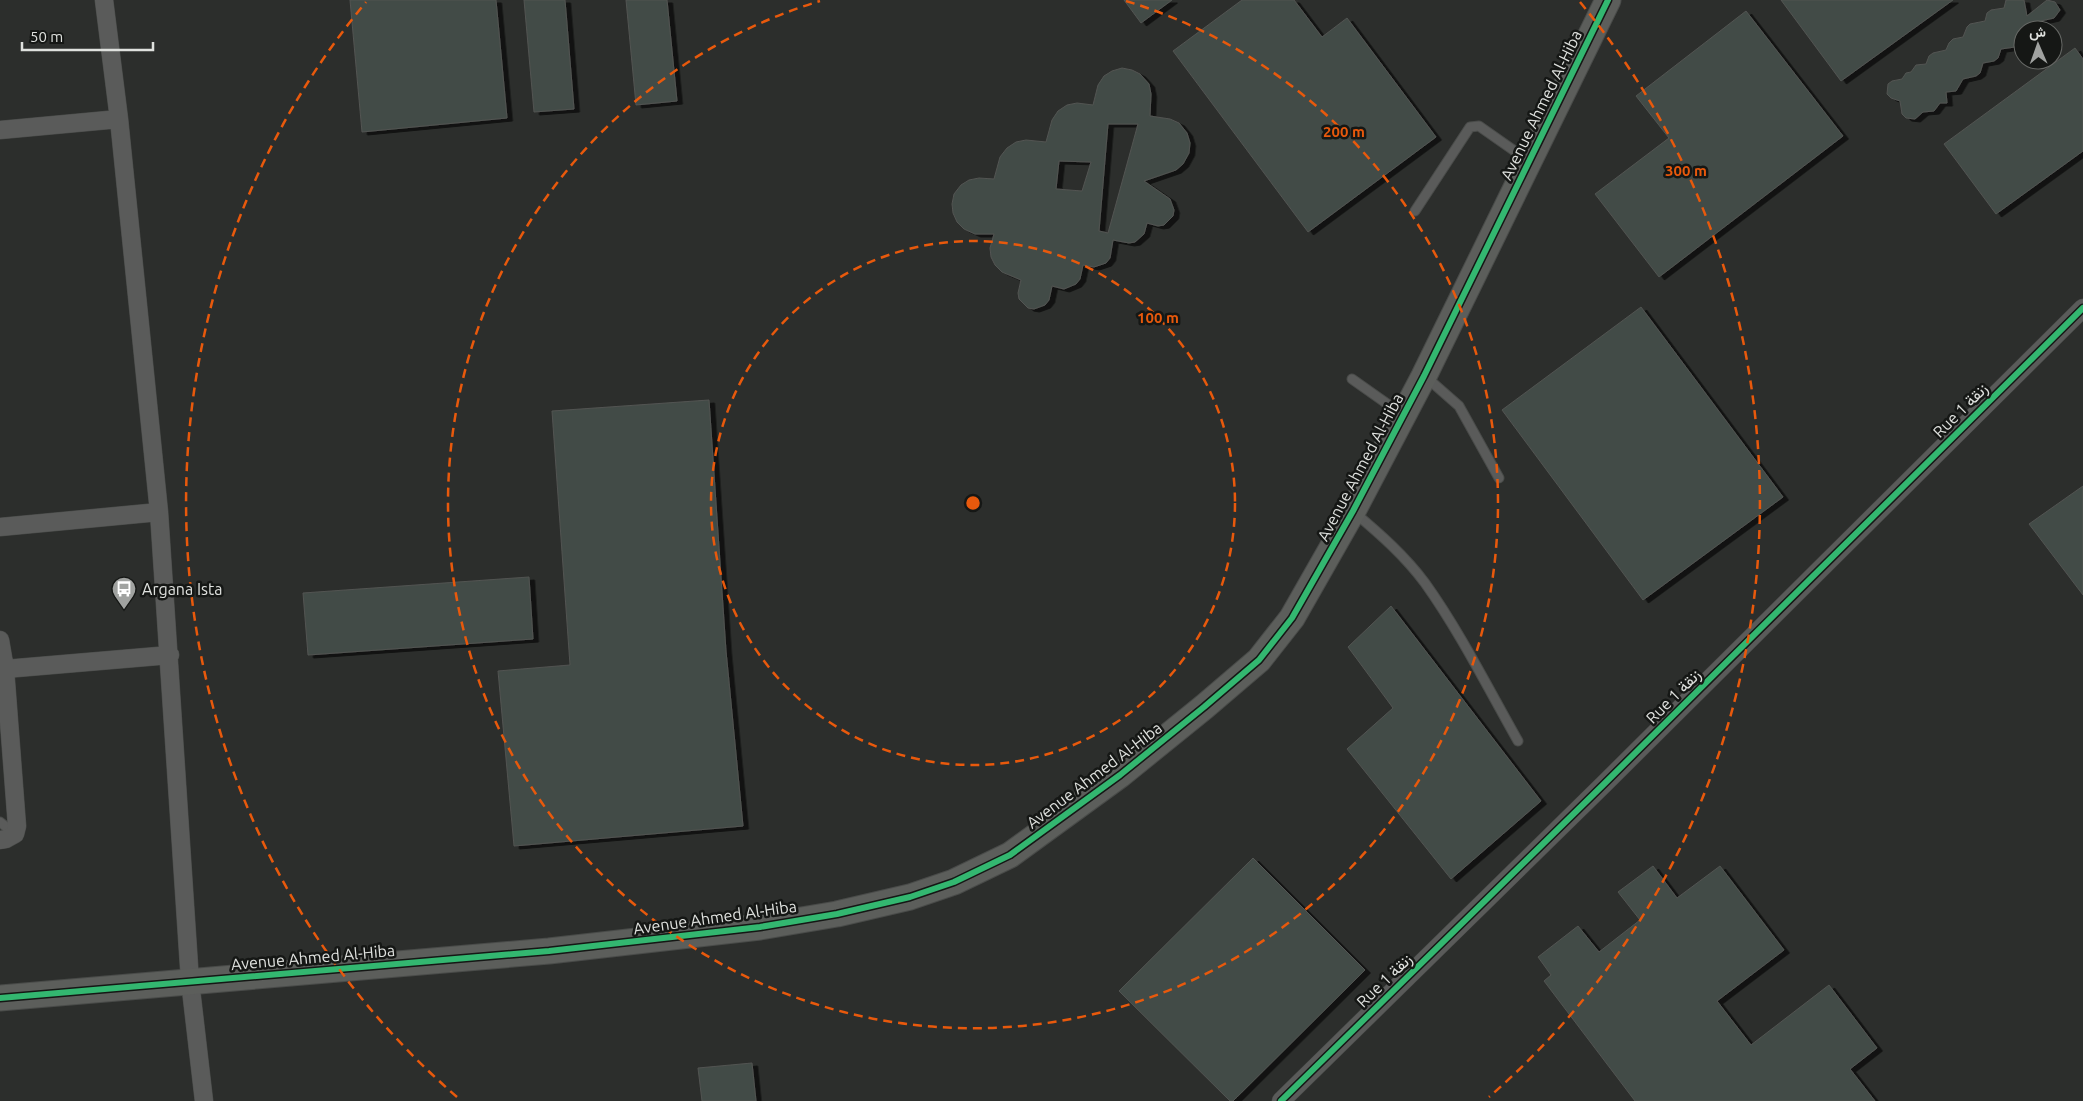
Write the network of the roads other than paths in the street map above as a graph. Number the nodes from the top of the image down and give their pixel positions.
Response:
1 (104, 0) edge
2 (1608, 0) edge
3 (119, 118) junction
4 (0, 130) edge
5 (1529, 161) junction
6 (1415, 211) dead end
7 (2083, 308) edge
8 (1424, 376) junction
9 (1352, 379) dead end
10 (1404, 415) junction
11 (1499, 478) dead end
12 (1353, 511) junction
13 (159, 512) junction
14 (0, 527) edge
15 (0, 640) edge
16 (170, 655) junction
17 (4, 668) junction
18 (1518, 740) dead end
19 (0, 822) edge
20 (7, 837) edge
21 (190, 981) junction
22 (0, 998) edge
23 (204, 1101) edge
24 (1281, 1101) edge

1 - 3 street
2 - 5 street, Avenue Ahmed Al-Hiba
3 - 4 street
3 - 13 street
5 - 6 lane
5 - 8 street, Avenue Ahmed Al-Hiba
7 - 24 street, Rue 1 زنقة
8 - 10 street, Avenue Ahmed Al-Hiba
8 - 11 lane
9 - 10 lane
10 - 12 street, Avenue Ahmed Al-Hiba
12 - 18 lane
12 - 21 street, Avenue Ahmed Al-Hiba
13 - 14 street
13 - 16 street
15 - 17 street
16 - 17 street
16 - 21 street
17 - 20 street
19 - 20 lane
21 - 22 street, Avenue Ahmed Al-Hiba
21 - 23 street

